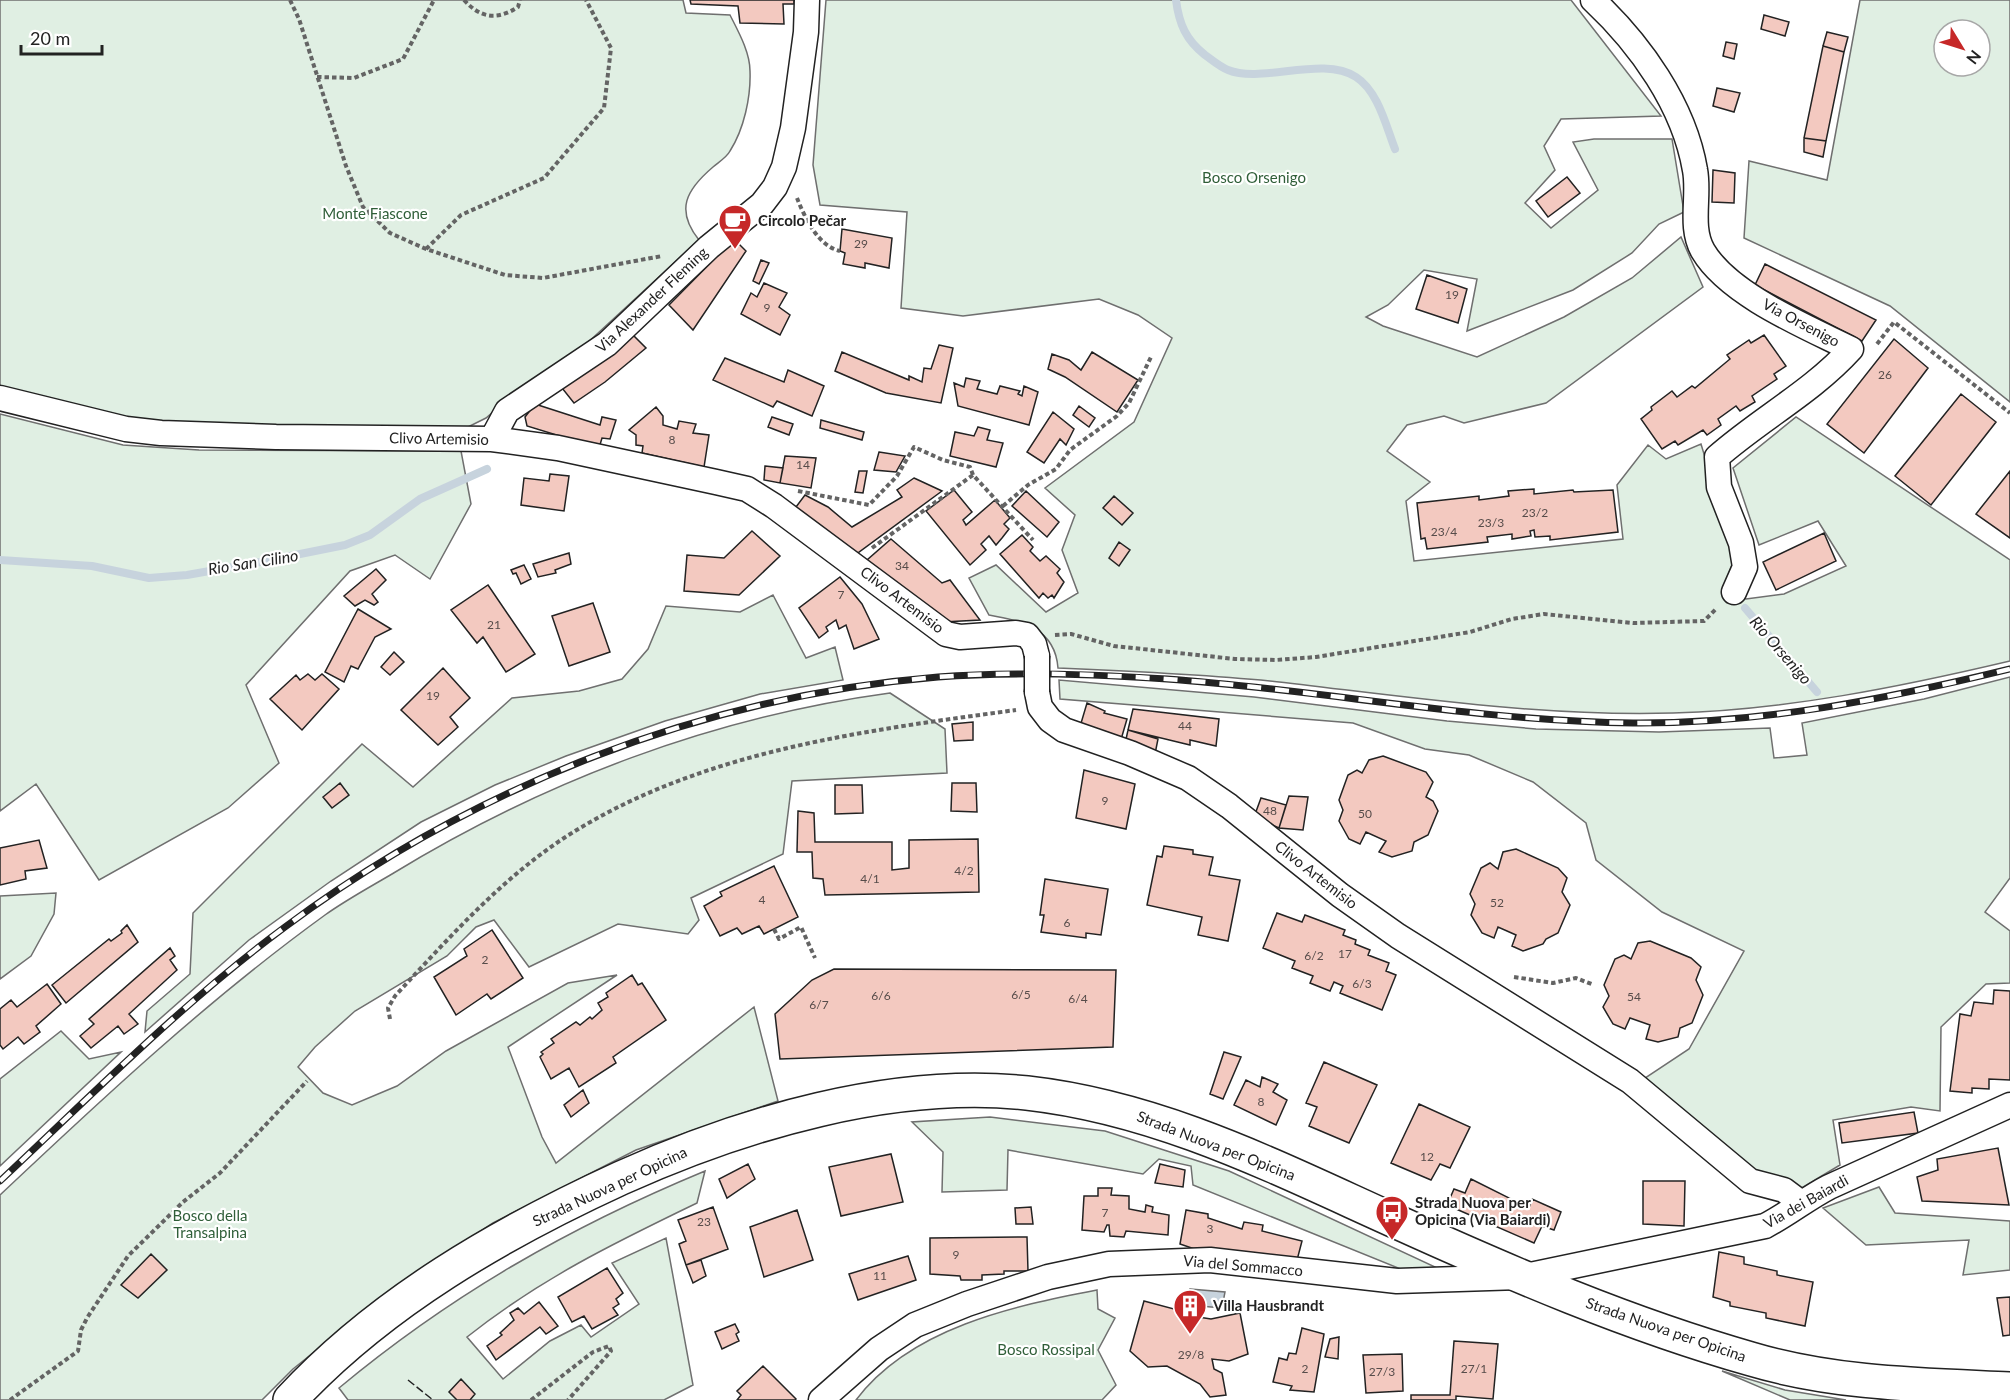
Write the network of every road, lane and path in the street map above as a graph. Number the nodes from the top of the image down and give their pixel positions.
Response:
1 (290, 0) edge
2 (434, 0) edge
3 (464, 0) edge
4 (520, 0) edge
5 (586, 0) edge
6 (807, 0) edge
7 (1593, 0) edge
8 (317, 77) junction
9 (796, 195) dead end
10 (426, 249) junction
11 (840, 251) dead end
12 (690, 265) junction
13 (1851, 349) junction
14 (1151, 357) dead end
15 (0, 398) edge
16 (2010, 413) edge
17 (492, 439) junction
18 (972, 475) junction
19 (747, 489) junction
20 (1003, 506) junction
21 (1034, 540) dead end
22 (852, 562) junction
23 (1734, 592) joint
24 (1071, 634) dead end
25 (1038, 700) junction
26 (774, 929) dead end
27 (815, 958) dead end
28 (1594, 985) dead end
29 (1480, 989) junction
30 (390, 1019) dead end
31 (307, 1081) dead end
32 (2010, 1105) edge
33 (1800, 1202) junction
34 (1520, 1277) junction
35 (2010, 1389) edge
36 (10, 1400) edge
37 (290, 1400) edge
38 (531, 1400) edge
39 (568, 1400) edge
40 (821, 1400) edge

1 - 8 path
2 - 8 path
3 - 4 path
5 - 10 path
6 - 12 street, Via Alexander Fleming
7 - 13 street, Via Orsenigo
8 - 10 path
9 - 11 path
10 - 12 path
12 - 17 street, Via Alexander Fleming
13 - 16 path
13 - 23 street, Via Orsenigo
14 - 20 path
15 - 17 street, Clivo Artemisio
17 - 19 street, Clivo Artemisio
18 - 19 path
18 - 20 path
18 - 22 path
19 - 22 street, Clivo Artemisio
20 - 21 path
22 - 25 street, Clivo Artemisio, bridge
23 - 24 path
25 - 29 street, Clivo Artemisio
25 - 30 path
26 - 27 path
28 - 29 path
29 - 33 street, Clivo Artemisio
31 - 36 path
32 - 33 street, Via dei Baiardi
33 - 34 street, Via dei Baiardi
34 - 35 main road, Strada Nuova per Opicina
34 - 37 main road, Strada Nuova per Opicina
34 - 40 street, Via del Sommacco
38 - 39 path

